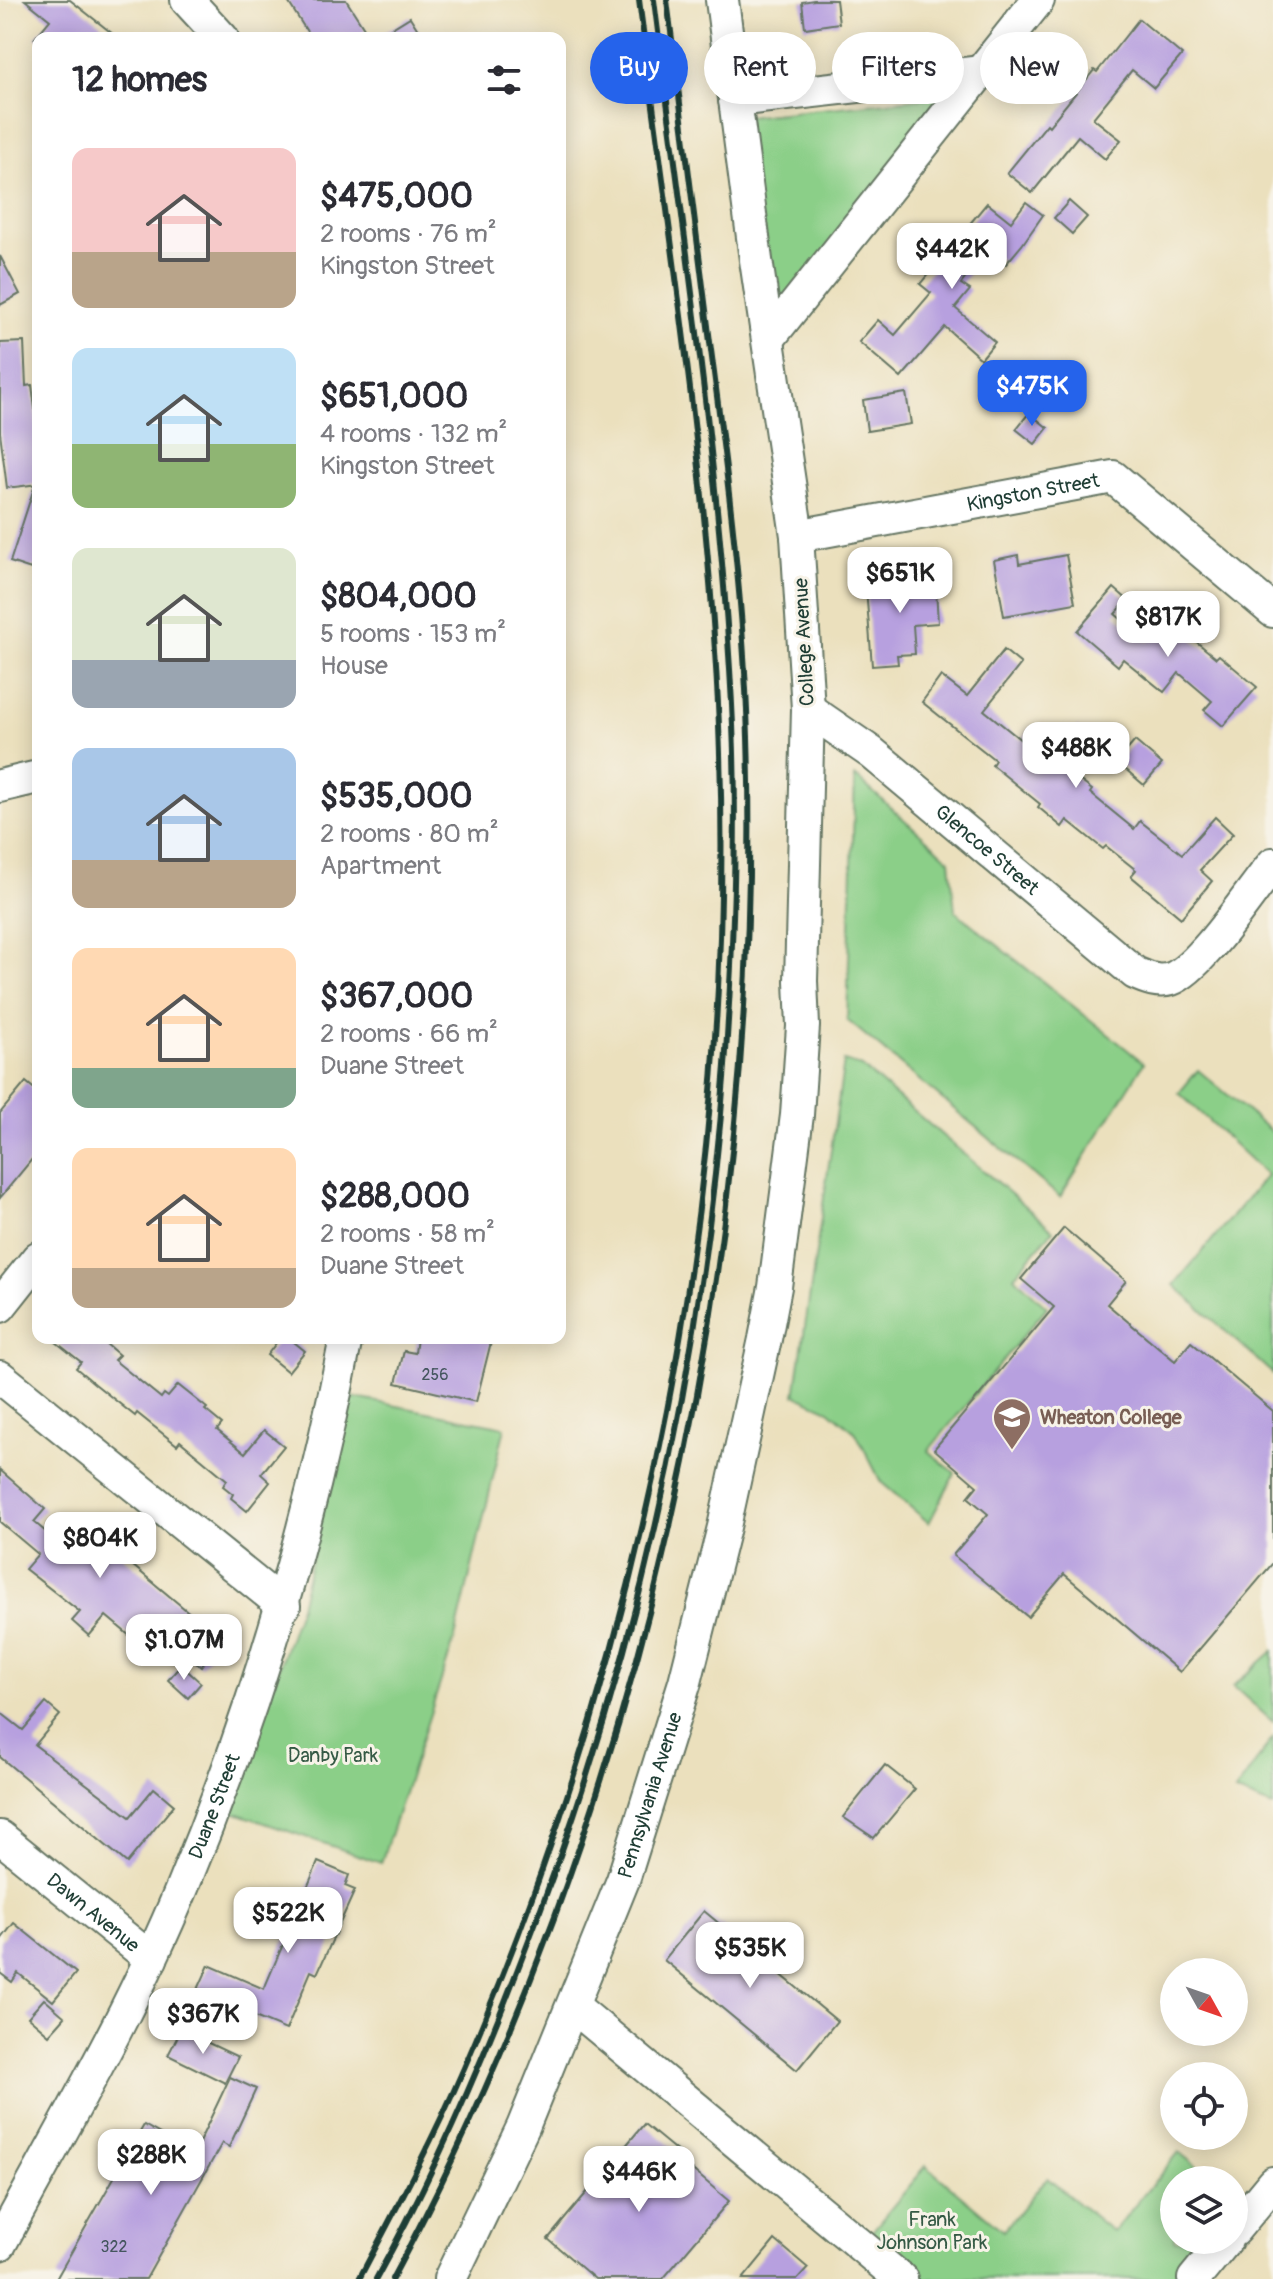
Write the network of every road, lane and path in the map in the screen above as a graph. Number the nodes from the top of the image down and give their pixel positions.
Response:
1 (187, 0) edge
2 (722, 0) edge
3 (1038, 0) edge
4 (216, 32) edge
5 (726, 32) edge
6 (1013, 32) edge
7 (980, 72) edge
8 (980, 74) edge
9 (816, 91) edge
10 (736, 104) edge
11 (769, 338) junction
12 (797, 536) junction
13 (1273, 611) edge
14 (808, 709) junction
15 (32, 778) edge
16 (0, 786) edge
17 (1273, 864) edge
18 (32, 1266) edge
19 (775, 1287) joint
20 (0, 1306) edge
21 (345, 1344) edge
22 (0, 1377) edge
23 (284, 1606) junction
24 (0, 1837) edge
25 (151, 1959) junction
26 (573, 2006) junction
27 (1273, 2183) edge
28 (1248, 2213) edge
29 (0, 2244) edge
30 (1215, 2254) edge
31 (450, 2279) edge
32 (901, 2279) edge
33 (1194, 2279) edge

1 - 4 street
2 - 5 street, College Avenue
3 - 6 street
7 - 9 street
8 - 11 street
10 - 11 street, College Avenue
11 - 12 street, College Avenue
12 - 13 street, Kingston Street
12 - 14 street, College Avenue
14 - 17 street, Glencoe Street
14 - 19 street, College Avenue
15 - 16 street
18 - 20 street
19 - 26 street, Pennsylvania Avenue
21 - 23 street, Duane Street
22 - 23 street
23 - 25 street, Duane Street
24 - 25 street, Dawn Avenue
25 - 29 street, Duane Street
26 - 31 street, Pennsylvania Avenue
26 - 32 street
27 - 28 street
30 - 33 street

